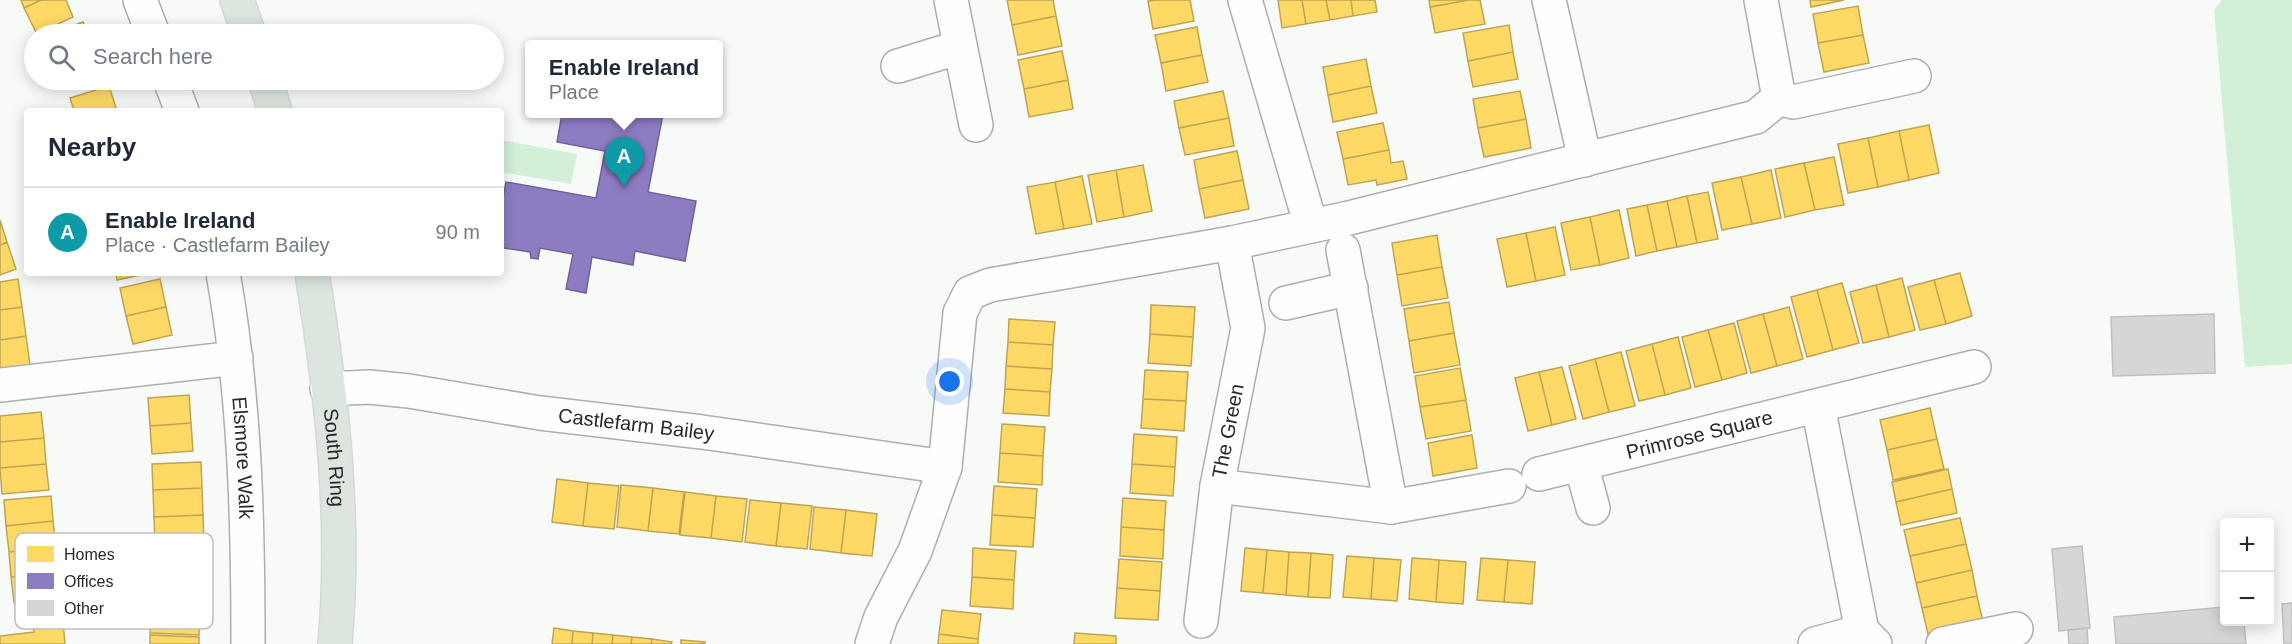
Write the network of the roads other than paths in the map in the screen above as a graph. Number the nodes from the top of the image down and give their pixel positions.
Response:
1 (140, 0) edge
2 (237, 0) edge
3 (951, 0) edge
4 (1245, 0) edge
5 (1550, 0) edge
6 (1761, 0) edge
7 (149, 24) edge
8 (245, 24) edge
9 (960, 47) junction
10 (898, 66) dead end
11 (1914, 76) dead end
12 (174, 90) edge
13 (268, 90) edge
14 (1779, 98) junction
15 (181, 108) edge
16 (274, 108) edge
17 (976, 124) dead end
18 (1585, 160) junction
19 (1311, 226) junction
20 (1232, 243) junction
21 (1343, 250) dead end
22 (223, 276) edge
23 (313, 276) edge
24 (1351, 288) junction
25 (1286, 303) dead end
26 (236, 358) junction
27 (1974, 367) dead end
28 (0, 385) edge
29 (327, 389) junction
30 (1818, 406) junction
31 (1581, 464) junction
32 (945, 467) junction
33 (1217, 486) junction
34 (1391, 507) junction
35 (1593, 508) dead end
36 (1201, 621) dead end
37 (2016, 629) dead end
38 (1869, 637) edge
39 (248, 644) edge
40 (335, 644) edge
41 (872, 644) edge
42 (1815, 644) edge
43 (1943, 644) edge

1 - 7 street
2 - 8 main road
3 - 9 street
4 - 19 street
5 - 18 street
6 - 14 street
9 - 10 street
9 - 17 street
11 - 14 street
12 - 15 street
13 - 16 main road
14 - 18 street
18 - 19 street
19 - 20 street
20 - 32 street
20 - 33 street, The Green
21 - 24 street
22 - 26 street, Elsmore Walk
23 - 29 main road, South Ring
24 - 25 street
24 - 34 street
26 - 28 street
26 - 39 street, Elsmore Walk
27 - 30 street, Primrose Square
29 - 32 street, Castlefarm Bailey
29 - 40 main road, South Ring
30 - 31 street, Primrose Square
30 - 38 street
31 - 34 street, Primrose Square
31 - 35 street
32 - 41 street
33 - 34 street, Primrose Square
33 - 36 street, The Green
37 - 43 street
38 - 42 street

